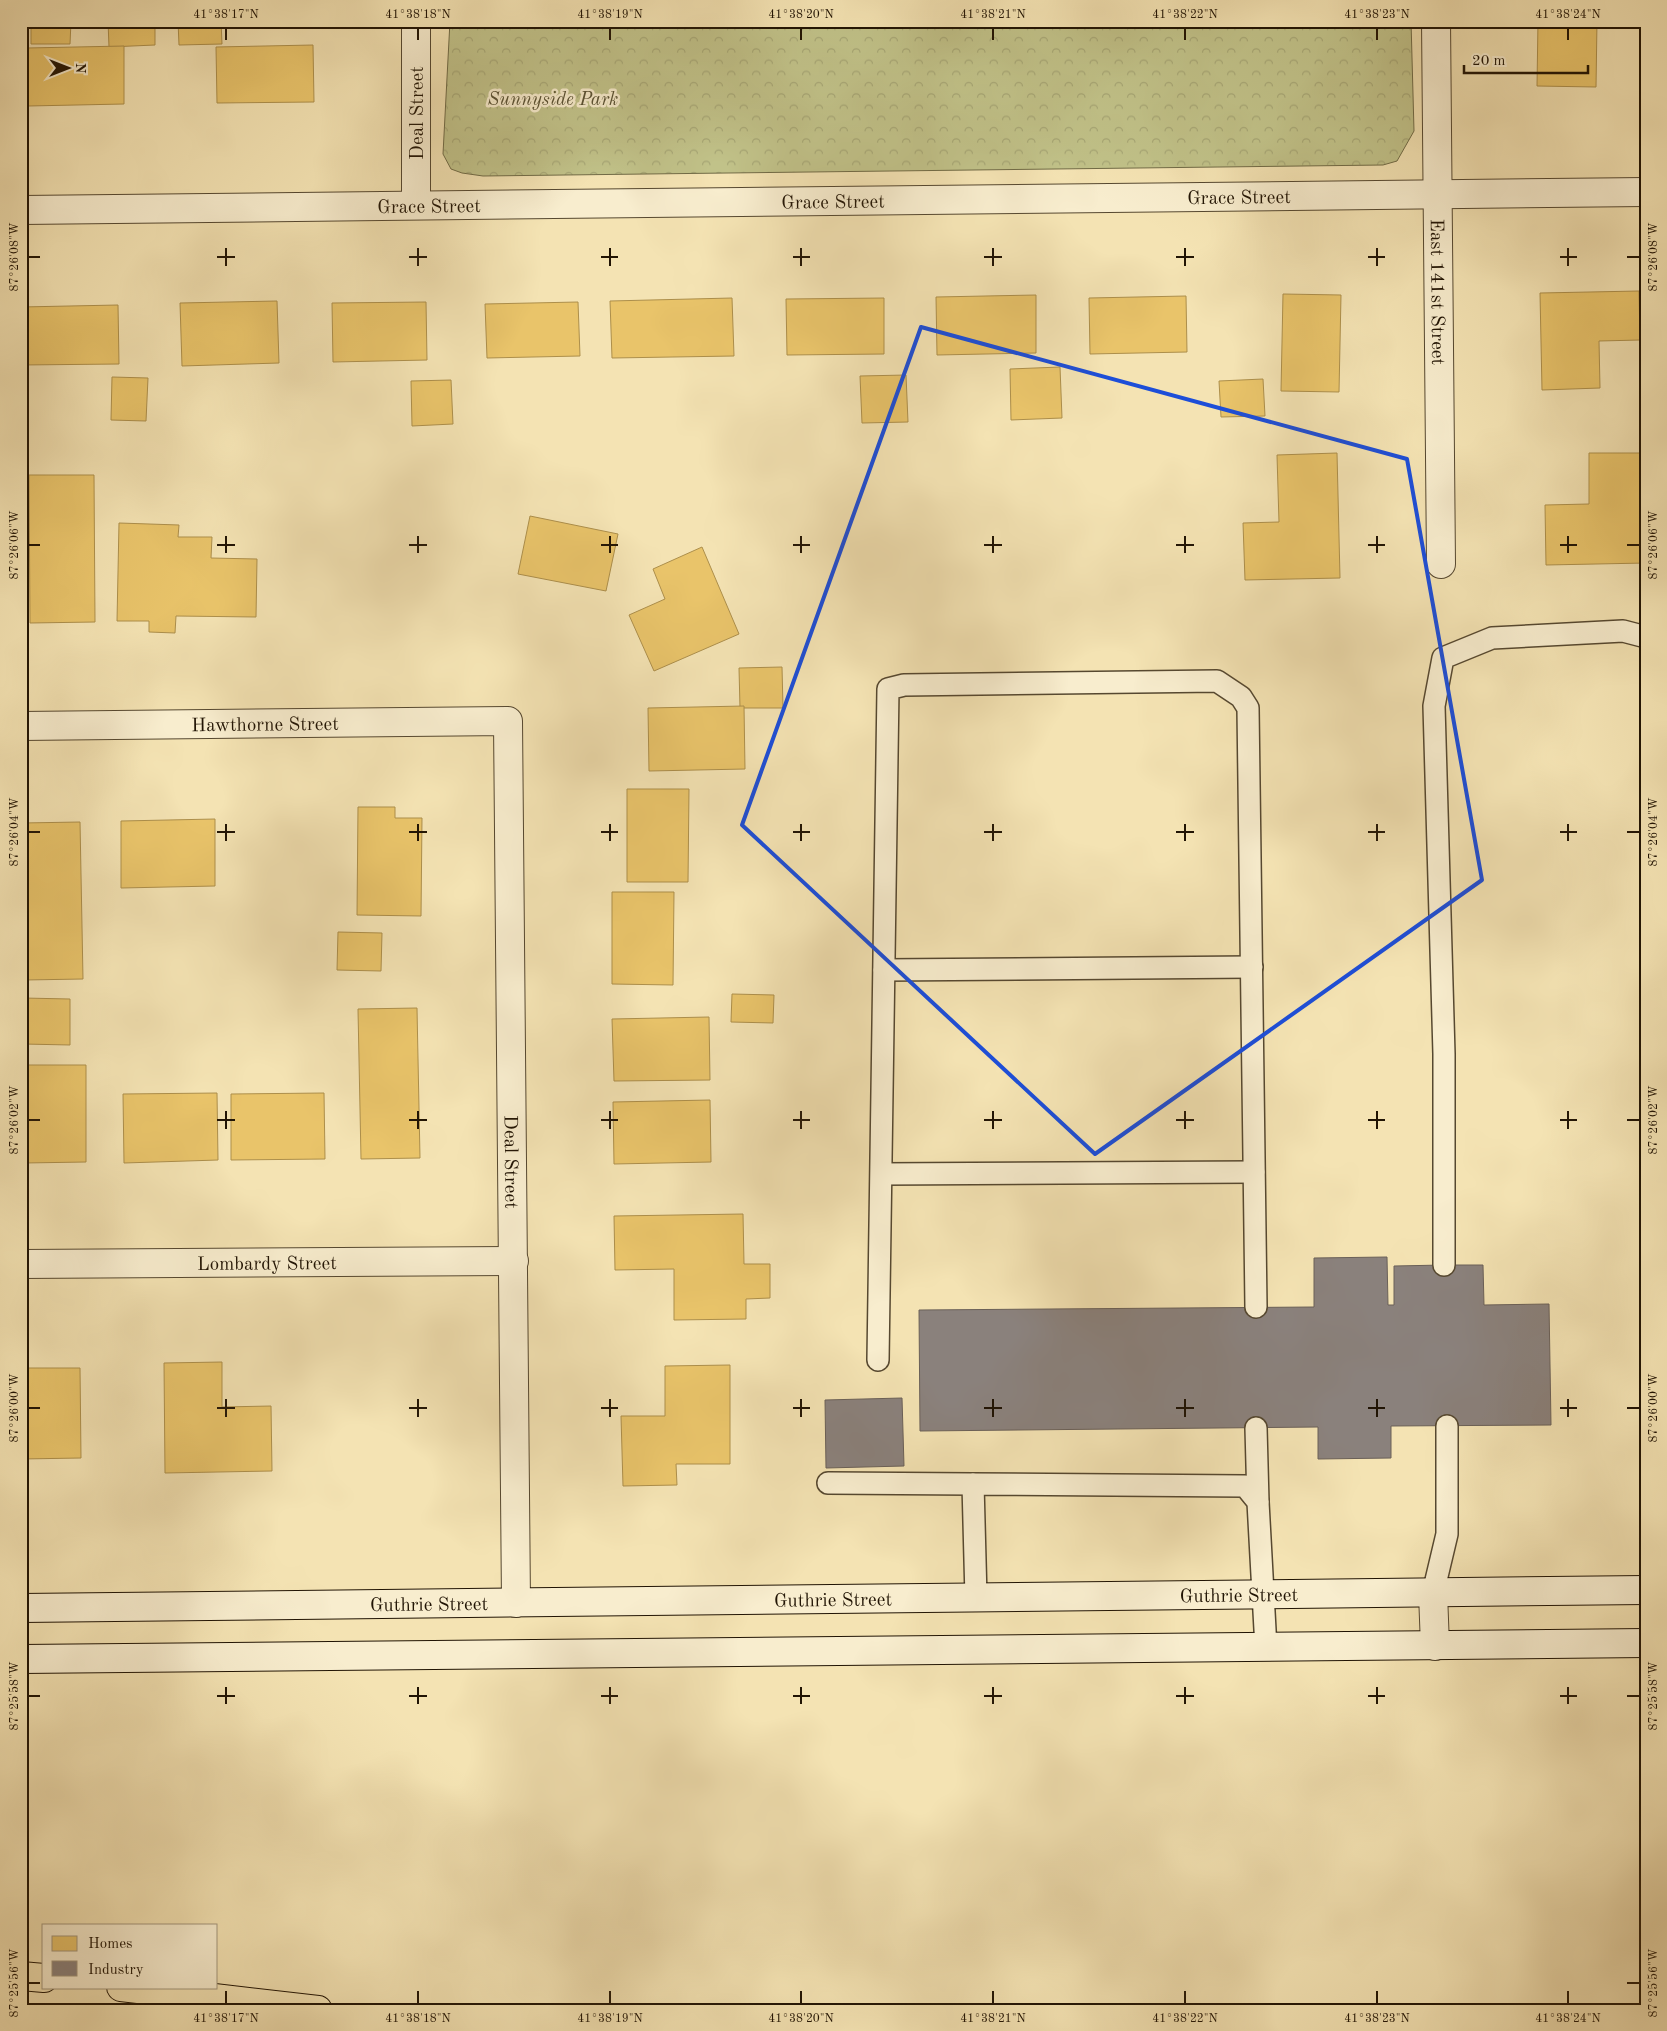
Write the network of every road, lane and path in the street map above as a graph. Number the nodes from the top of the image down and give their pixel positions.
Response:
1 (416, 21) edge
2 (1436, 21) edge
3 (1646, 192) edge
4 (1436, 195) junction
5 (416, 206) junction
6 (21, 210) edge
7 (1441, 564) dead end
8 (1646, 637) edge
9 (508, 721) joint
10 (21, 726) edge
11 (1252, 967) junction
12 (884, 970) junction
13 (1254, 1172) junction
14 (882, 1174) junction
15 (514, 1261) junction
16 (21, 1264) edge
17 (1444, 1265) dead end
18 (1256, 1307) dead end
19 (878, 1360) dead end
20 (1447, 1426) dead end
21 (1256, 1428) dead end
22 (828, 1483) dead end
23 (973, 1484) junction
24 (1258, 1502) junction
25 (1646, 1590) edge
26 (1433, 1593) junction
27 (1263, 1594) junction
28 (976, 1598) junction
29 (516, 1603) junction
30 (21, 1608) edge
31 (1646, 1643) edge
32 (1435, 1646) junction
33 (1266, 1648) junction
34 (21, 1659) edge
35 (21, 1976) edge
36 (42, 1978) edge
37 (130, 1988) edge
38 (318, 2010) edge

1 - 5 street, Deal Street
2 - 4 street, East 141st Street
3 - 4 street, Grace Street
4 - 5 street, Grace Street
4 - 7 street, East 141st Street
5 - 6 street, Grace Street
8 - 17 lane
9 - 10 street, Hawthorne Street
9 - 15 street, Deal Street
11 - 12 lane
11 - 12 lane
11 - 13 lane
12 - 14 lane
13 - 14 lane
13 - 18 lane
14 - 19 lane
15 - 16 street, Lombardy Street
15 - 29 street, Deal Street
20 - 26 lane
21 - 24 lane
22 - 23 lane
23 - 24 lane
23 - 28 lane
24 - 27 lane
25 - 26 street, Guthrie Street
26 - 27 street, Guthrie Street
26 - 32 street
27 - 28 street, Guthrie Street
27 - 33 lane
28 - 29 street, Guthrie Street
29 - 30 street, Guthrie Street
31 - 32 street
32 - 33 street
33 - 34 street
35 - 36 highway
37 - 38 highway

